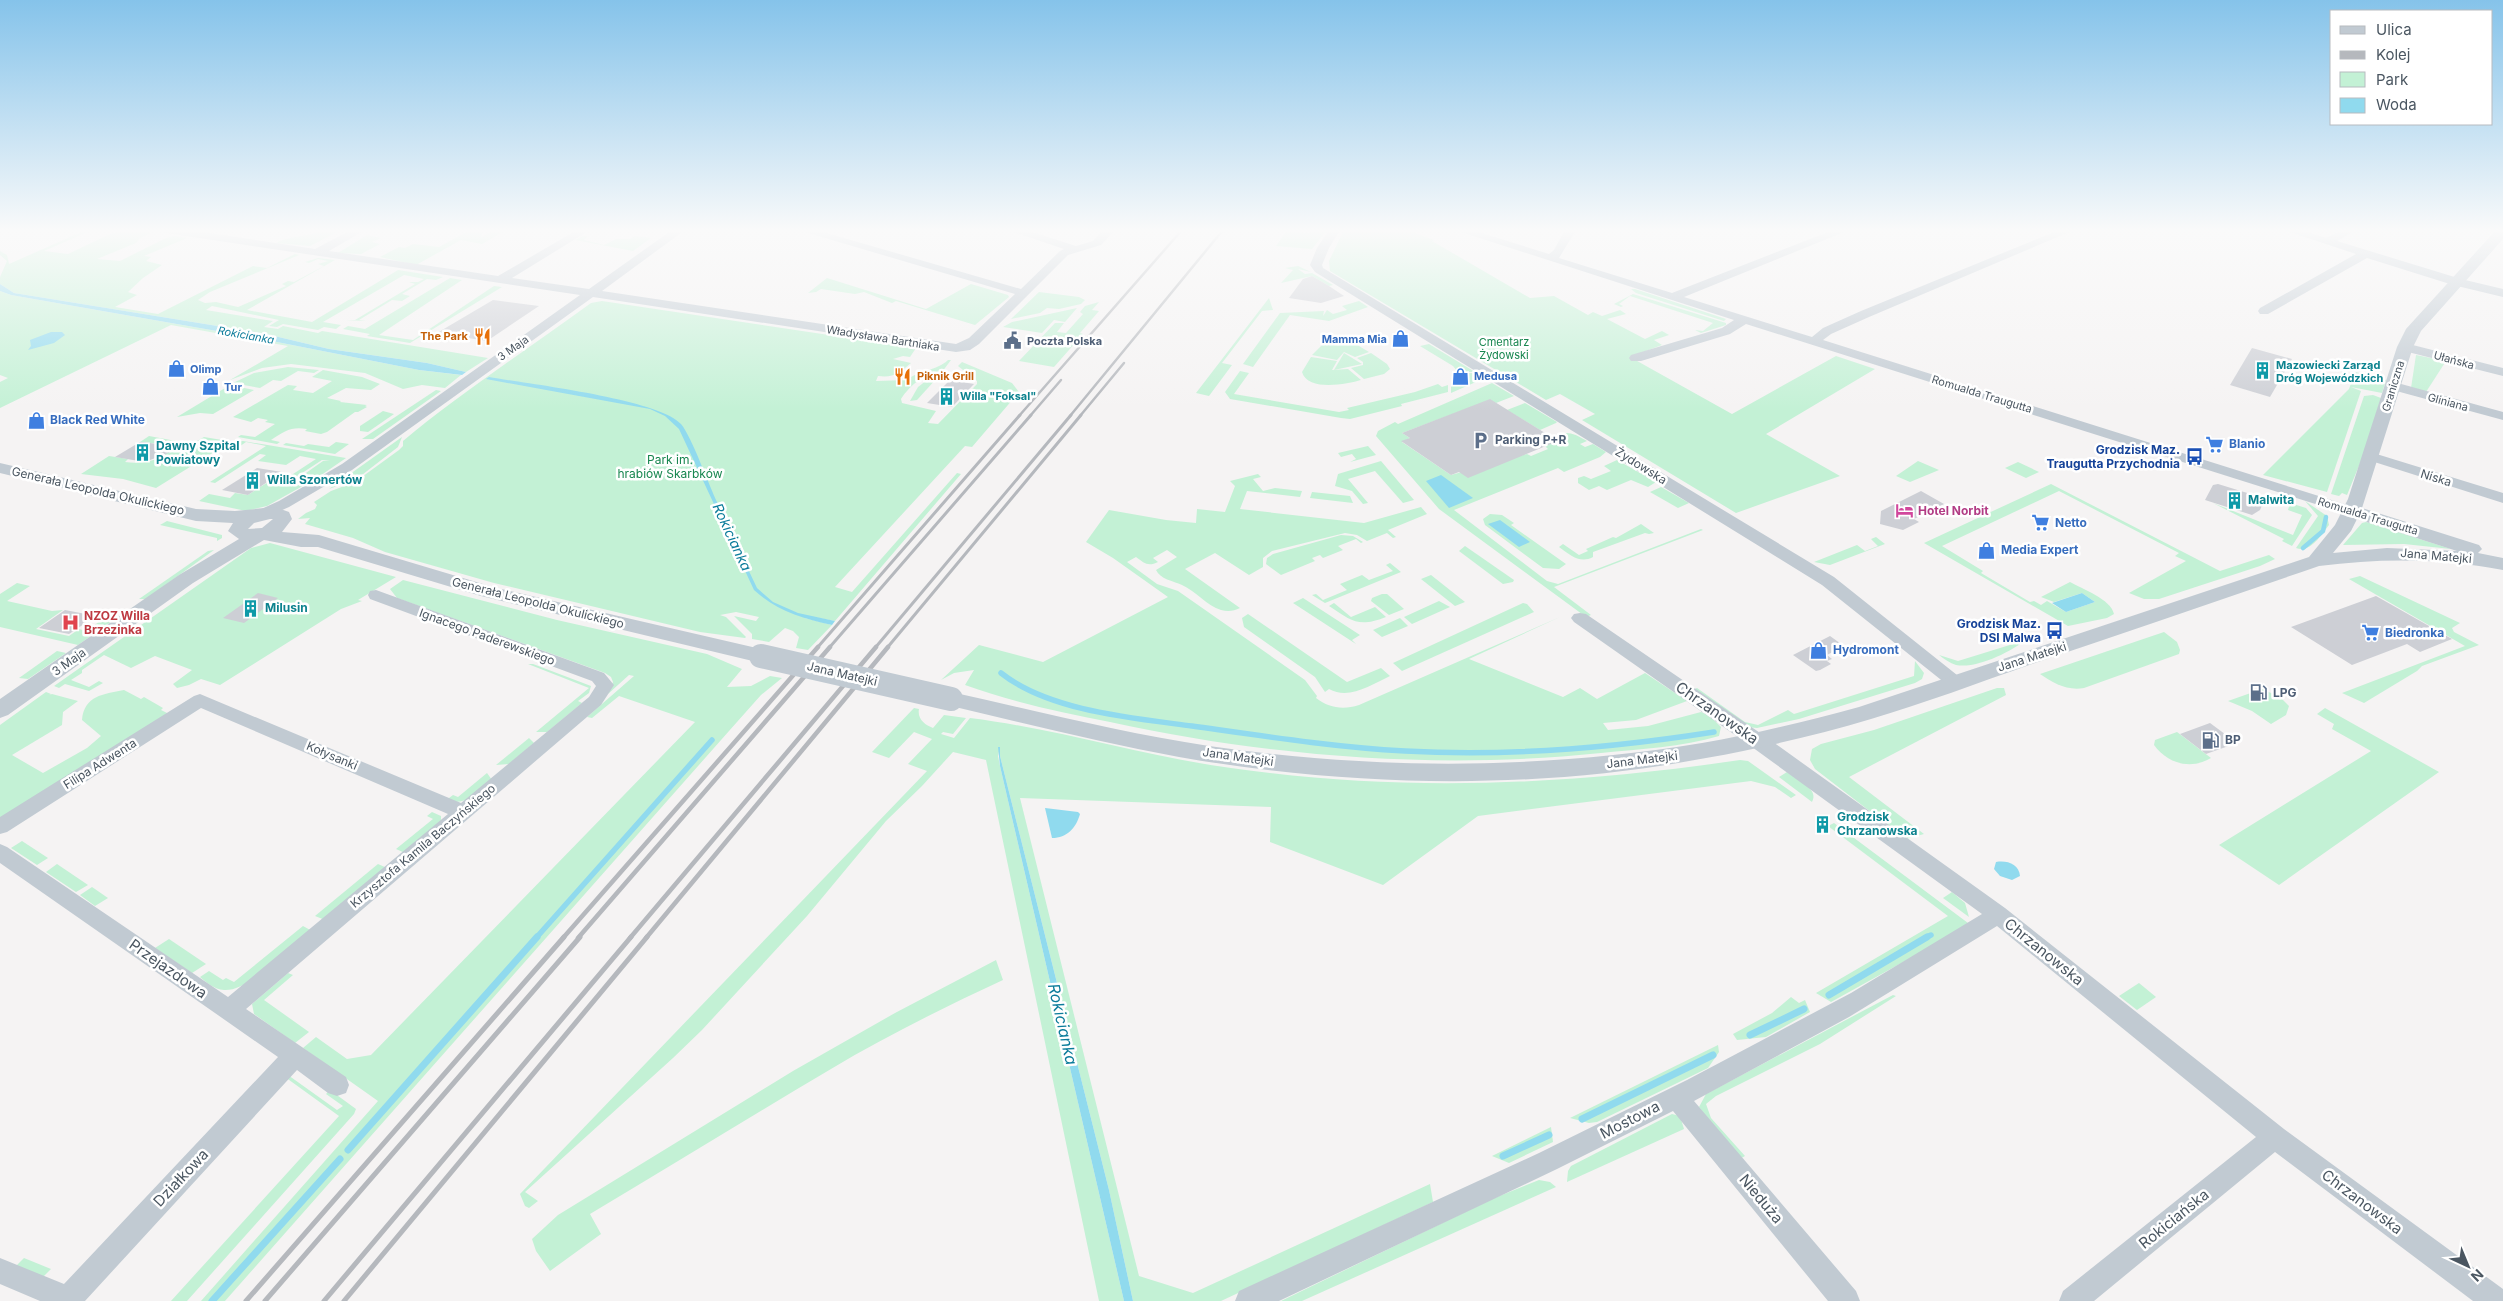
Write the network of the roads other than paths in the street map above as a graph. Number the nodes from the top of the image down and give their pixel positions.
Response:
1 (567, 291) edge
2 (595, 291) edge
3 (1015, 291) edge
4 (1025, 291) edge
5 (1352, 291) edge
6 (1653, 291) edge
7 (1690, 291) edge
8 (1922, 291) edge
9 (2300, 291) edge
10 (2449, 291) edge
11 (1023, 293) junction
12 (590, 294) junction
13 (1673, 297) junction
14 (2264, 311) dead end
15 (1744, 320) junction
16 (1813, 342) junction
17 (2405, 347) junction
18 (1636, 358) dead end
19 (2503, 372) edge
20 (2394, 386) junction
21 (2503, 416) edge
22 (2370, 456) junction
23 (347, 467) junction
24 (0, 468) edge
25 (2503, 498) edge
26 (2352, 511) junction
27 (261, 514) junction
28 (196, 515) junction
29 (283, 518) junction
30 (238, 531) junction
31 (261, 534) junction
32 (319, 541) junction
33 (2503, 558) edge
34 (2316, 561) junction
35 (2503, 564) edge
36 (186, 579) junction
37 (376, 595) dead end
38 (1580, 618) dead end
39 (761, 656) joint
40 (598, 677) joint
41 (1956, 683) junction
42 (200, 700) joint
43 (0, 710) edge
44 (1759, 742) junction
45 (463, 812) junction
46 (0, 827) edge
47 (0, 852) edge
48 (1997, 914) junction
49 (228, 1011) junction
50 (295, 1056) junction
51 (337, 1084) dead end
52 (1676, 1097) junction
53 (2274, 1137) junction
54 (0, 1271) edge
55 (67, 1300) edge
56 (1249, 1301) edge
57 (1846, 1301) edge
58 (2073, 1301) edge
59 (2496, 1301) edge

1 - 12 street, Władysława Bartniaka
2 - 12 street, 3 Maja
3 - 11 street
4 - 11 street
5 - 41 street, Żydowska
6 - 13 street, Romualda Traugutta
7 - 13 street
8 - 16 street
9 - 14 street
10 - 17 street, Graniczna
11 - 12 street, Władysława Bartniaka
12 - 23 street, 3 Maja
13 - 15 street, Romualda Traugutta
15 - 16 street, Romualda Traugutta
15 - 18 street
16 - 26 street, Romualda Traugutta
17 - 19 street, Ułańska
17 - 20 street, Graniczna
20 - 21 street, Gliniana
20 - 22 street, Graniczna
22 - 25 street, Niska
22 - 26 street, Graniczna
23 - 27 street, 3 Maja
23 - 29 street, 3 Maja
24 - 28 street, Generała Leopolda Okulickiego
26 - 33 street, Romualda Traugutta
26 - 34 street, Graniczna
27 - 28 street, Generała Leopolda Okulickiego
27 - 29 street, Generała Leopolda Okulickiego
27 - 30 street, 3 Maja
28 - 30 street, Generała Leopolda Okulickiego
29 - 31 street, 3 Maja
29 - 32 street, Generała Leopolda Okulickiego
30 - 31 street, Generała Leopolda Okulickiego
30 - 36 street, 3 Maja
31 - 32 street, Generała Leopolda Okulickiego
31 - 36 street, 3 Maja
32 - 39 street, Generała Leopolda Okulickiego
34 - 35 street, Jana Matejki
34 - 41 street, Jana Matejki
36 - 43 street, 3 Maja
37 - 40 street, Ignacego Paderewskiego
38 - 44 street, Chrzanowska
39 - 44 street, Jana Matejki, bridge
40 - 45 street, Krzysztofa Kamila Baczyńskiego
41 - 44 street, Jana Matejki
42 - 45 street, Kołysanki
42 - 46 street, Filipa Adwenta
44 - 48 street, Chrzanowska
45 - 49 street, Krzysztofa Kamila Baczyńskiego
47 - 49 street, Przejazdowa
48 - 52 street, Mostowa
48 - 53 street, Chrzanowska
49 - 50 street, Przejazdowa
50 - 51 street, Przejazdowa
50 - 55 street, Działkowa
52 - 56 street, Mostowa
52 - 57 street, Nieduża
53 - 58 street, Rokiciańska
53 - 59 street, Chrzanowska
54 - 55 street

